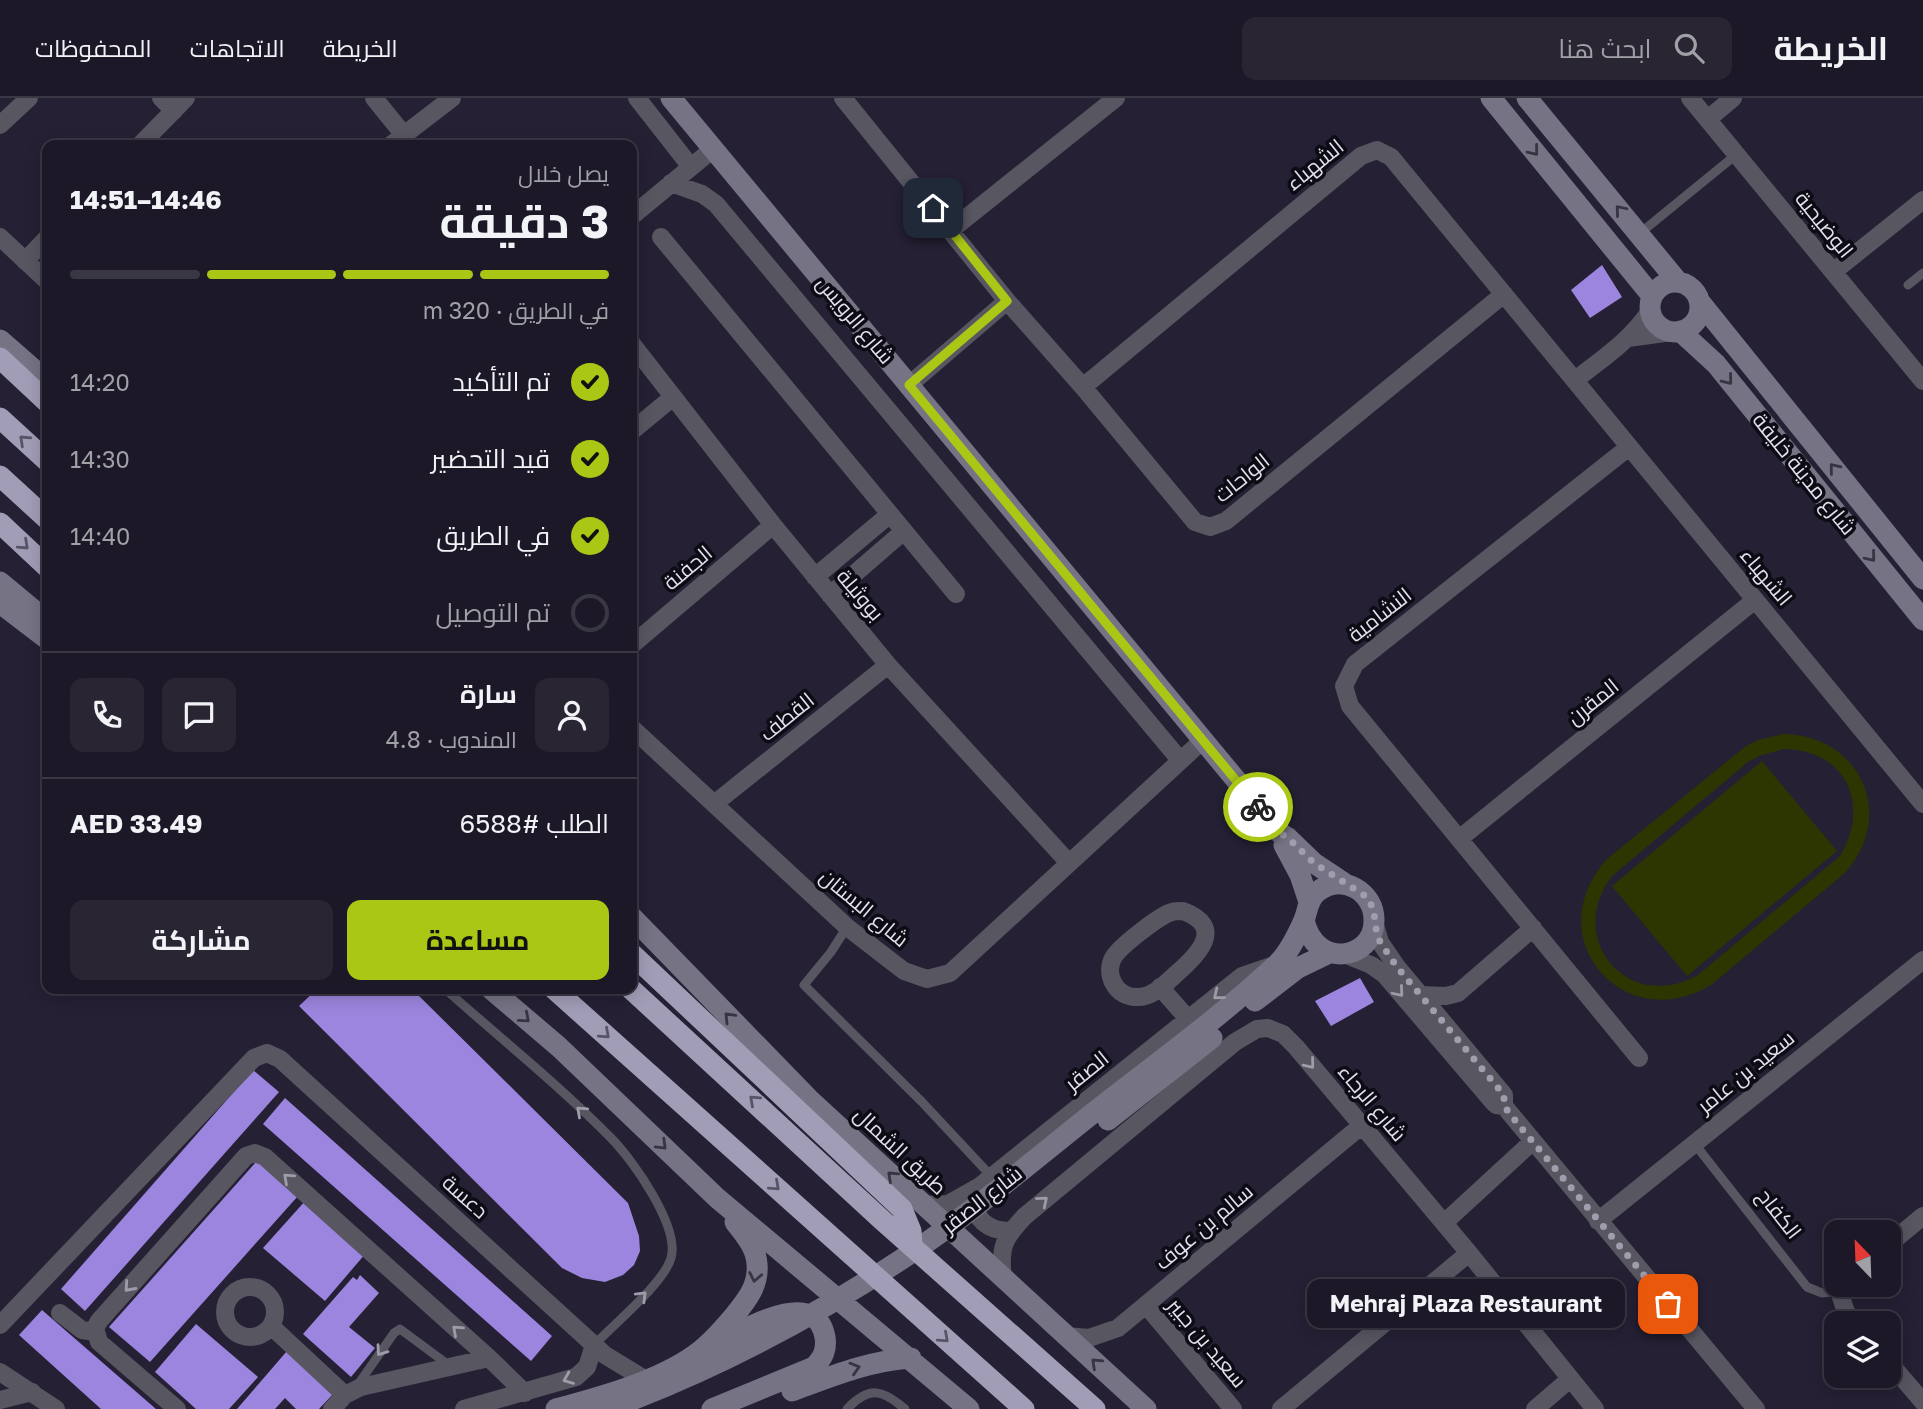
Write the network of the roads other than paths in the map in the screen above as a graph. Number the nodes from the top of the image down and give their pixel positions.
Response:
1 (29, 98) edge
2 (374, 98) edge
3 (452, 98) edge
4 (637, 98) edge
5 (671, 98) edge
6 (843, 98) edge
7 (1116, 98) edge
8 (1491, 98) edge
9 (1527, 98) edge
10 (1690, 98) edge
11 (1733, 98) edge
12 (174, 102) edge
13 (1707, 119) junction
14 (0, 125) edge
15 (144, 140) edge
16 (398, 140) edge
17 (713, 149) junction
18 (1737, 154) junction
19 (691, 167) junction
20 (671, 183) junction
21 (1923, 200) edge
22 (637, 212) edge
23 (951, 230) junction
24 (1639, 234) junction
25 (0, 237) edge
26 (661, 237) dead end
27 (42, 243) edge
28 (24, 261) junction
29 (1833, 272) junction
30 (1923, 273) edge
31 (42, 277) edge
32 (1678, 282) junction
33 (1908, 285) dead end
34 (1504, 294) junction
35 (1007, 301) junction
36 (1700, 302) junction
37 (1651, 304) junction
38 (1676, 332) junction
39 (1628, 338) junction
40 (0, 340) edge
41 (637, 350) edge
42 (0, 358) edge
43 (42, 378) edge
44 (1575, 380) junction
45 (1923, 381) edge
46 (909, 385) junction
47 (1083, 387) junction
48 (42, 397) edge
49 (673, 397) junction
50 (0, 418) edge
51 (637, 427) edge
52 (1629, 447) junction
53 (42, 456) edge
54 (0, 476) edge
55 (42, 514) edge
56 (890, 514) junction
57 (0, 523) edge
58 (773, 525) junction
59 (904, 531) junction
60 (42, 562) edge
61 (815, 577) junction
62 (1923, 578) edge
63 (0, 582) edge
64 (956, 594) dead end
65 (830, 595) junction
66 (1755, 600) junction
67 (0, 603) edge
68 (42, 617) edge
69 (1923, 620) edge
70 (42, 635) edge
71 (637, 641) edge
72 (888, 665) junction
73 (637, 733) edge
74 (1203, 740) junction
75 (1180, 760) junction
76 (714, 804) junction
77 (1923, 804) edge
78 (1280, 833) junction
79 (1459, 839) junction
80 (1069, 863) junction
81 (1344, 883) junction
82 (1306, 911) junction
83 (637, 922) edge
84 (1375, 925) junction
85 (846, 927) junction
86 (1533, 928) junction
87 (1336, 954) junction
88 (637, 959) edge
89 (1923, 960) edge
90 (1277, 964) junction
91 (1160, 987) junction
92 (1458, 993) junction
93 (451, 994) edge
94 (497, 994) edge
95 (560, 994) edge
96 (636, 994) edge
97 (1421, 995) junction
98 (1188, 1019) junction
99 (1452, 1032) junction
100 (1639, 1058) dead end
101 (1504, 1106) junction
102 (1360, 1126) junction
103 (1532, 1142) junction
104 (1694, 1143) junction
105 (1021, 1179) junction
106 (986, 1182) junction
107 (717, 1198) junction
108 (923, 1205) junction
109 (1923, 1216) edge
110 (1598, 1221) junction
111 (1444, 1223) junction
112 (1010, 1231) junction
113 (1901, 1234) edge
114 (912, 1245) junction
115 (1469, 1253) junction
116 (1003, 1278) junction
117 (1824, 1292) edge
118 (1140, 1310) junction
119 (60, 1313) dead end
120 (0, 1325) edge
121 (271, 1326) dead end
122 (95, 1332) junction
123 (1066, 1336) junction
124 (784, 1337) junction
125 (594, 1345) junction
126 (698, 1353) junction
127 (911, 1358) junction
128 (489, 1359) junction
129 (450, 1366) junction
130 (0, 1372) edge
131 (1901, 1376) edge
132 (1570, 1378) junction
133 (646, 1380) junction
134 (946, 1388) junction
135 (32, 1392) junction
136 (525, 1393) junction
137 (344, 1398) edge
138 (0, 1400) edge
139 (1923, 1402) edge
140 (55, 1409) edge
141 (177, 1409) edge
142 (464, 1409) edge
143 (556, 1409) edge
144 (608, 1409) edge
145 (645, 1409) edge
146 (712, 1409) edge
147 (720, 1409) edge
148 (847, 1409) edge
149 (905, 1409) edge
150 (953, 1409) edge
151 (969, 1409) edge
152 (1024, 1409) edge
153 (1095, 1409) edge
154 (1146, 1409) edge
155 (1233, 1409) edge
156 (1281, 1409) edge
157 (1535, 1409) edge
158 (1595, 1409) edge
159 (1756, 1409) edge

1 - 14 street
2 - 16 street
3 - 16 street
4 - 19 street
5 - 17 street, شارع الرويس
6 - 23 street, الواحات
7 - 23 street
8 -> 37 street
24 -> 9 street
10 - 13 street, الوضيحية
11 - 13 street
12 - 15 street
13 - 18 street, الوضيحية
17 - 19 street
17 - 46 street, شارع الرويس
18 - 24 lane
18 - 29 street, الوضيحية
19 - 20 street
20 - 22 street
20 - 75 street
21 - 29 street
23 - 35 street, الواحات
24 - 32 street
25 - 28 street
26 - 56 street
27 - 28 street
28 - 31 street
29 - 45 street, الوضيحية
30 - 33 lane
32 - 36 street
32 - 37 street
34 - 44 street, الشهباء
34 - 47 street, الواحات
34 - 47 street, الشهباء
35 - 46 street
35 - 47 street, الواحات
36 - 38 street
62 -> 36 street, شارع مدينة خليفة
37 - 38 street
37 - 39 street
38 - 39 street
38 -> 69 street, شارع مدينة خليفة
39 - 44 street
40 - 43 street
41 - 49 street, بووثيلة
42 - 48 highway
44 - 52 street, الشهباء
46 - 74 street, شارع الرويس
49 - 51 street
49 - 58 street, بووثيلة
53 -> 50 highway
52 - 66 street, الشهباء
52 - 79 street, النشامية
54 - 55 highway
56 - 59 street
56 - 61 street
57 -> 60 highway
58 - 61 street, بووثيلة
58 - 71 street, الجفنة
59 - 64 street
59 - 65 street
61 - 65 street, بووثيلة
63 - 68 street
65 - 72 street, بووثيلة
66 - 77 street, الشهباء
66 - 79 street, المقرن
67 - 70 street
72 - 76 street, القطف
72 - 80 street, بووثيلة
73 - 76 street, شارع البستان
74 - 75 street, شارع البستان
74 - 78 street, شارع الرويس
75 - 80 street, شارع البستان
76 - 85 street, شارع البستان
78 - 81 street, شارع الرويس
78 - 82 street, شارع الرويس
79 - 86 street, النشامية
80 - 85 street, شارع البستان
81 - 82 street
81 - 84 street
82 - 87 street
82 - 90 street, شارع الصقر
108 -> 83 street, طريق الشمال
84 - 87 street
84 - 97 street
85 - 106 lane
86 - 92 street
86 - 100 street, النشامية
87 -> 101 street
87 - 105 street, شارع الصقر
88 - 114 highway
89 - 104 street, سعيد بن عامر
90 -> 98 street, الصقر
90 - 105 street, شارع الصقر
91 - 91 street
91 - 98 street
92 - 97 street
92 - 99 street
125 -> 93 lane
94 -> 107 street
95 -> 152 highway
114 -> 96 highway
97 - 99 street
98 - 106 street, الصقر
99 - 101 street
101 - 103 street
102 - 111 street, شارع الرجاء
112 -> 102 street, شارع الرجاء
102 - 118 street, سالم بن عوف
103 - 110 street
103 - 111 street
104 - 110 street, سعيد بن عامر
104 - 117 lane, الكفاح
105 - 124 street, شارع الصقر
106 - 108 street, الصقر
106 - 112 street
107 -> 126 street
107 - 127 street
108 - 116 street, طريق الشمال
109 - 113 street
110 - 159 street
111 - 115 street, شارع الرجاء
112 - 116 street
114 - 153 highway
115 - 132 street, شارع الرجاء
115 - 156 street
116 - 123 street, طريق الشمال
118 - 123 street, سالم بن عوف
118 - 155 street, سعيد بن جبير
119 - 122 street
120 - 125 street, دعسة
121 - 137 street
128 -> 122 street
122 - 141 street
154 -> 123 street, طريق الشمال
124 - 144 street, شارع الصقر
124 - 145 street, شارع الصقر
125 - 133 street, دعسة
125 -> 136 street
126 - 133 street
126 - 146 street
127 - 134 street
147 -> 127 street
128 - 129 street
128 - 136 street
129 - 137 street
129 -> 137 lane
130 - 135 street
131 - 139 street
132 - 157 street
132 - 158 street, شارع الرجاء
133 - 143 street
134 - 150 street
134 - 151 street
135 - 138 street
135 - 140 street
136 - 142 street
148 - 149 lane

